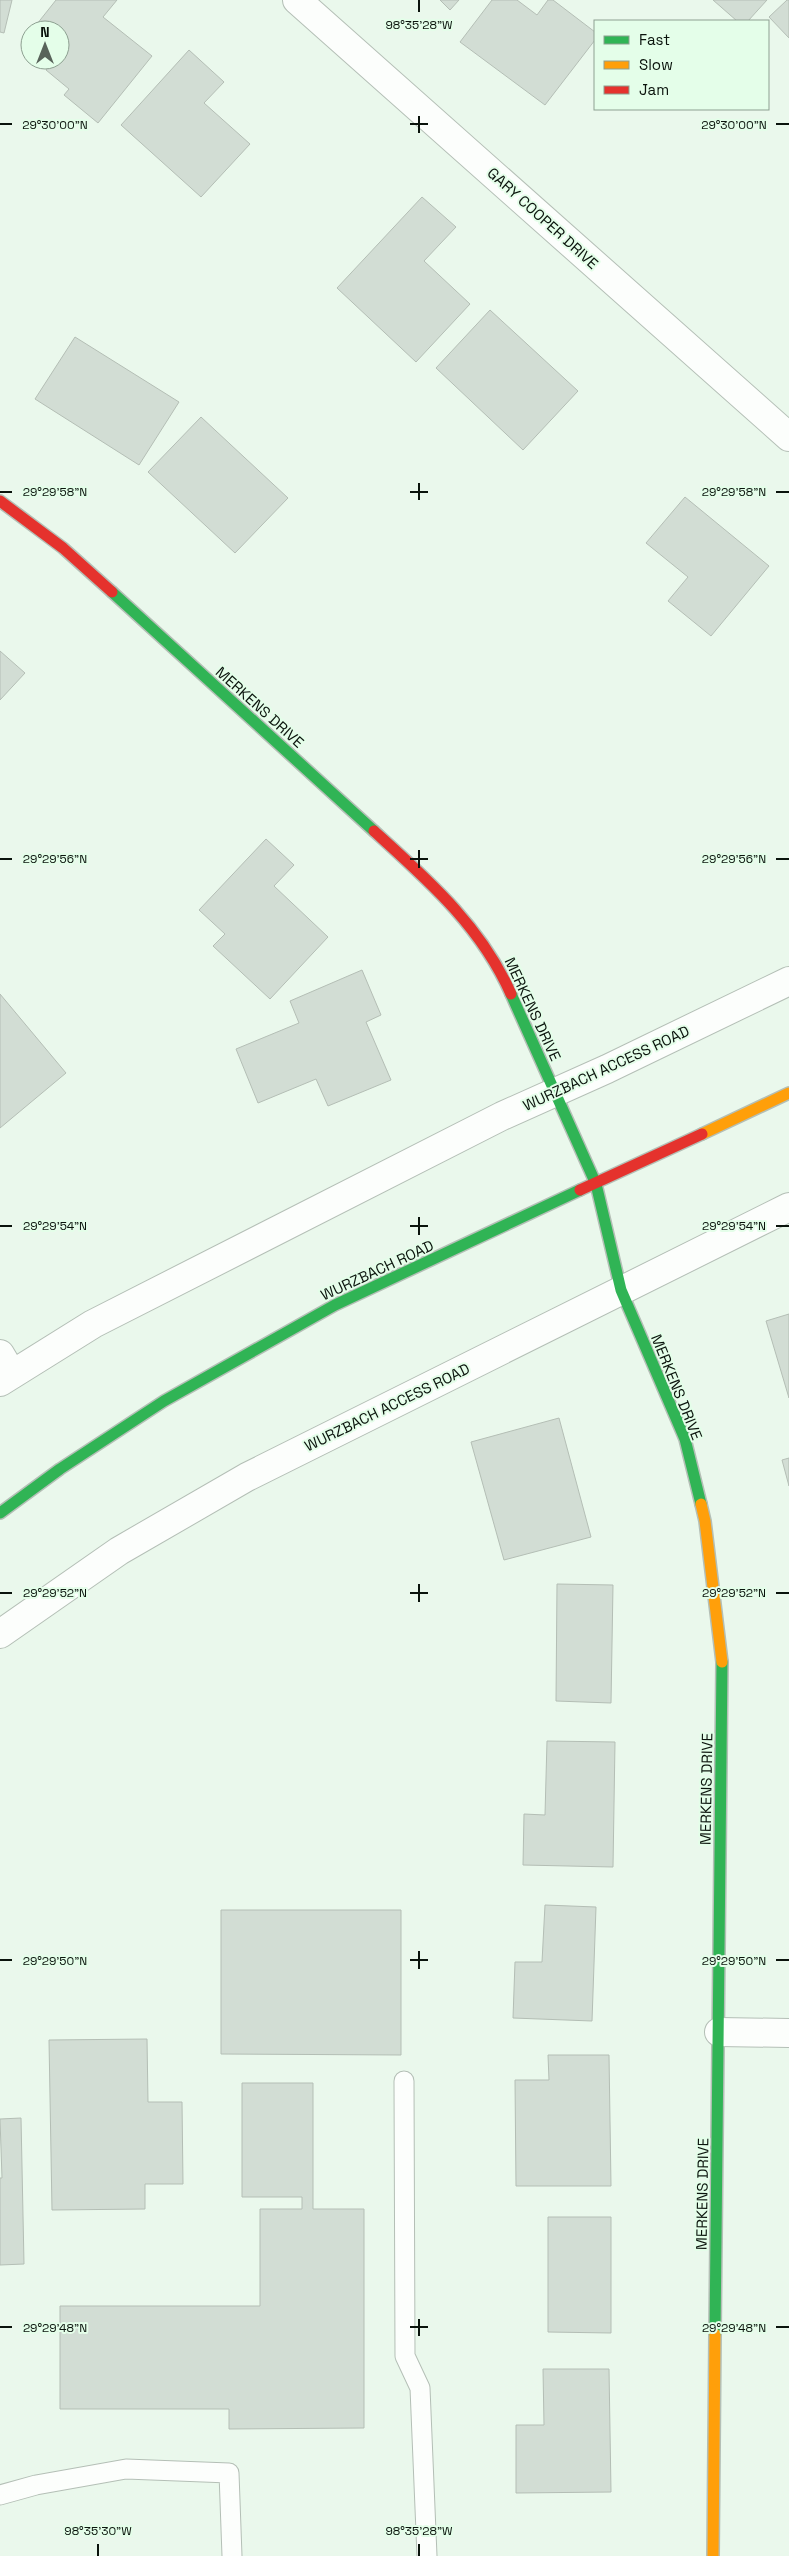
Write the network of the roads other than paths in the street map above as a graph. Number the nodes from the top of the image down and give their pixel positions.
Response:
1 (297, 0) edge
2 (789, 437) edge
3 (0, 501) edge
4 (789, 981) edge
5 (555, 1091) junction
6 (789, 1093) edge
7 (596, 1184) junction
8 (789, 1207) edge
9 (621, 1290) junction
10 (4, 1370) edge
11 (0, 1513) edge
12 (0, 1634) edge
13 (719, 2032) junction
14 (789, 2033) edge
15 (404, 2081) dead end
16 (0, 2495) edge
17 (232, 2556) edge
18 (427, 2556) edge
19 (713, 2556) edge

1 - 2 street, GARY COOPER DRIVE
3 - 5 street, MERKENS DRIVE
4 - 5 street, WURZBACH ACCESS ROAD
5 - 7 street, MERKENS DRIVE
5 - 10 street, WURZBACH ACCESS ROAD
6 - 7 street, WURZBACH ROAD
7 - 9 street, MERKENS DRIVE
7 - 11 street, WURZBACH ROAD
8 - 9 street, WURZBACH ACCESS ROAD
9 - 12 street, WURZBACH ACCESS ROAD
9 - 13 street, MERKENS DRIVE
13 - 14 street
13 - 19 street, MERKENS DRIVE
15 - 18 lane
16 - 17 lane

